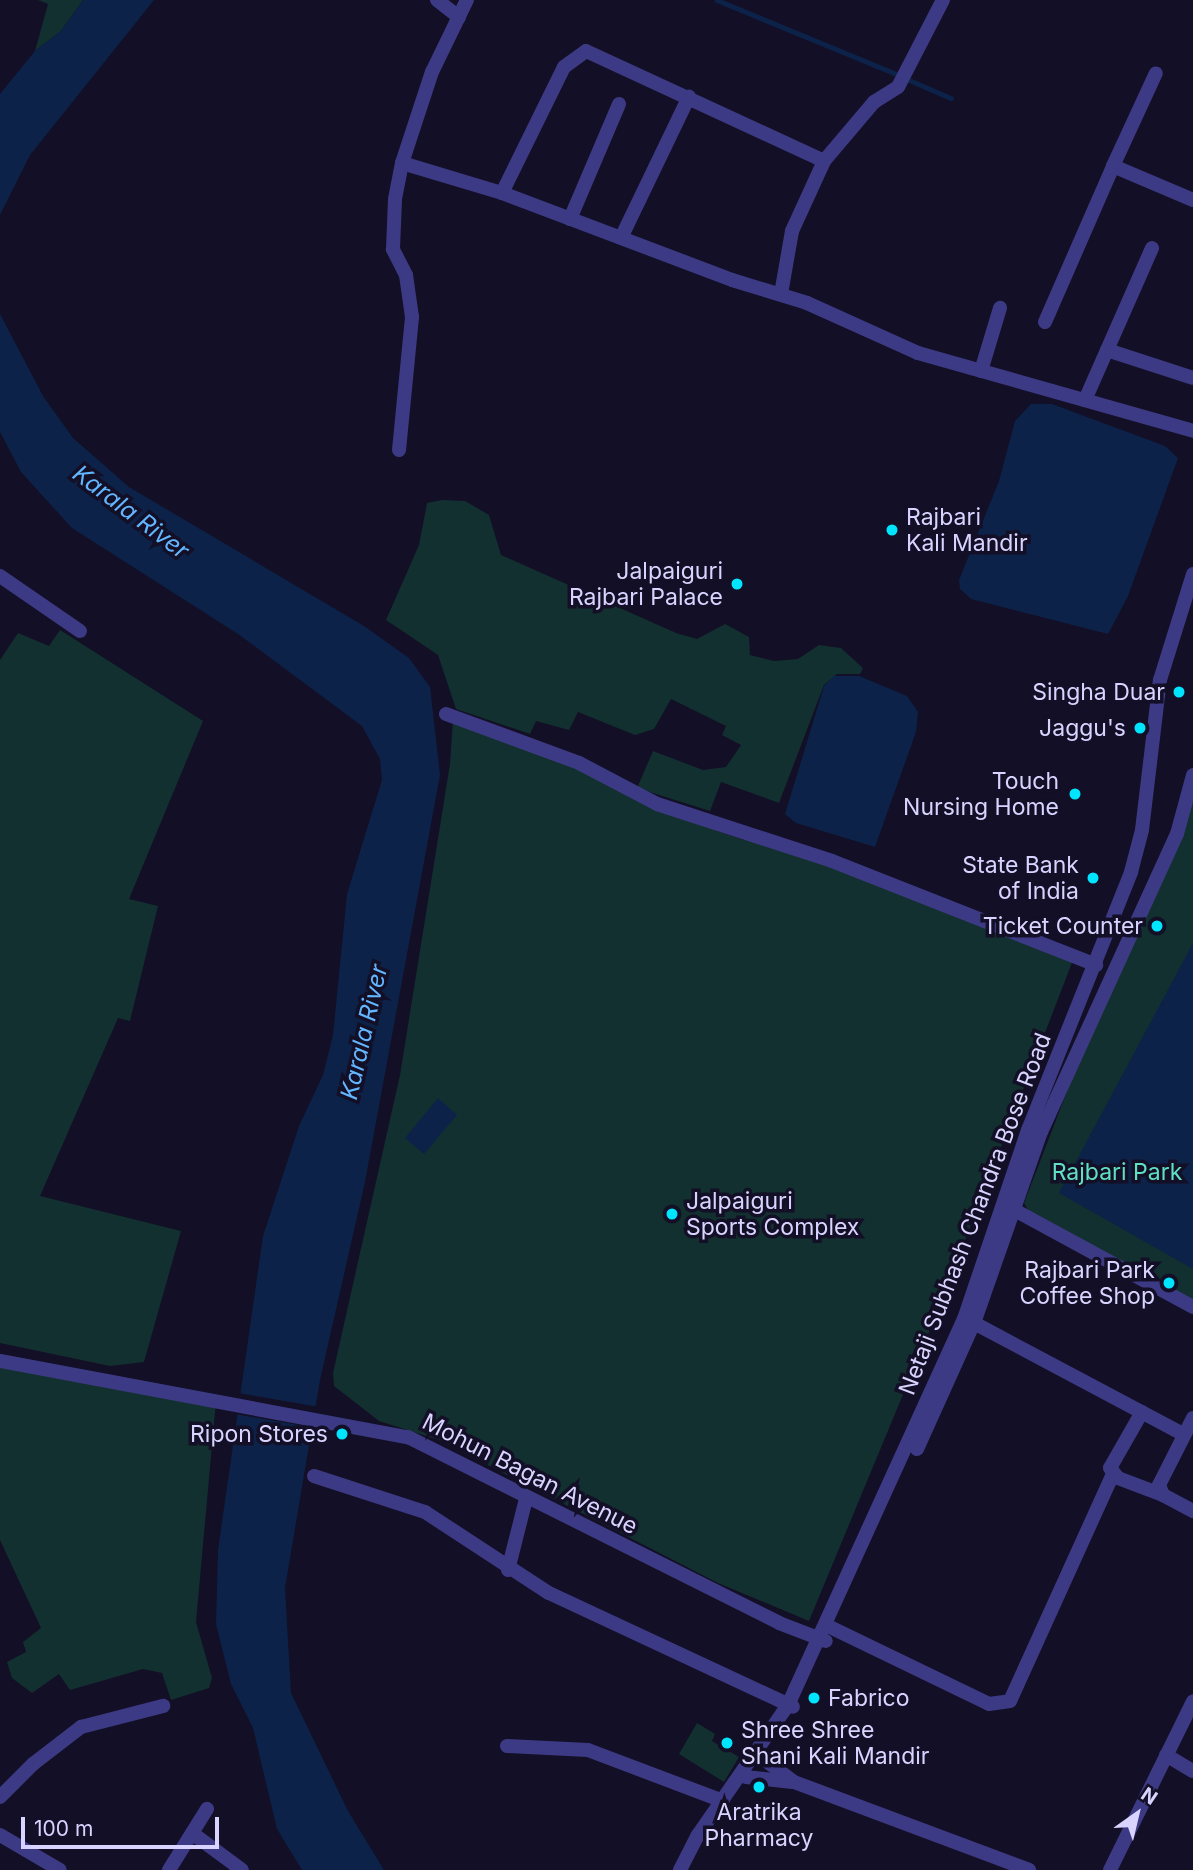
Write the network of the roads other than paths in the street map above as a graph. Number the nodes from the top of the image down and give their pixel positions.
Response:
1 (437, 0) edge
2 (467, 0) edge
3 (943, 0) edge
4 (459, 17) junction
5 (1156, 73) dead end
6 (689, 97) junction
7 (619, 104) dead end
8 (824, 161) junction
9 (402, 163) junction
10 (1113, 166) junction
11 (502, 193) junction
12 (1193, 200) edge
13 (570, 219) junction
14 (621, 238) junction
15 (1153, 248) dead end
16 (781, 294) junction
17 (1000, 308) dead end
18 (1045, 322) dead end
19 (1107, 350) junction
20 (981, 371) junction
21 (1193, 377) edge
22 (1085, 400) junction
23 (1193, 430) edge
24 (399, 450) dead end
25 (1193, 574) edge
26 (0, 576) edge
27 (80, 631) dead end
28 (446, 714) dead end
29 (1193, 775) edge
30 (1096, 965) junction
31 (1010, 1207) junction
32 (1193, 1307) edge
33 (974, 1323) junction
34 (0, 1361) edge
35 (1142, 1412) junction
36 (1193, 1418) edge
37 (1183, 1434) junction
38 (1113, 1474) junction
39 (314, 1476) dead end
40 (1163, 1495) junction
41 (526, 1499) junction
42 (1193, 1511) edge
43 (508, 1570) junction
44 (823, 1642) junction
45 (1193, 1701) edge
46 (163, 1706) dead end
47 (790, 1706) junction
48 (507, 1746) dead end
49 (1166, 1755) junction
50 (759, 1756) junction
51 (1193, 1772) edge
52 (746, 1777) junction
53 (794, 1782) junction
54 (0, 1797) edge
55 (723, 1801) junction
56 (207, 1809) dead end
57 (192, 1833) junction
58 (0, 1835) edge
59 (995, 1863) edge
60 (60, 1870) edge
61 (169, 1870) edge
62 (242, 1870) edge
63 (683, 1870) edge
64 (1029, 1870) edge
65 (1110, 1870) edge

1 - 4 street
2 - 4 street
3 - 8 street
4 - 9 street
5 - 10 street
6 - 8 street
6 - 11 street
6 - 14 street
7 - 13 street
8 - 16 street
9 - 11 street
9 - 24 street
10 - 12 street
10 - 18 street
11 - 13 street
13 - 14 street
14 - 16 street
15 - 19 street
16 - 20 street
17 - 20 street
19 - 21 street
19 - 22 street
20 - 22 street
22 - 23 street
25 - 30 street, Netaji Subhash Chandra Bose Road
26 - 27 street
28 - 30 street
29 - 31 street, Netaji Subhash Chandra Bose Road
30 - 31 street, Netaji Subhash Chandra Bose Road
31 - 32 street
31 - 33 street, Netaji Subhash Chandra Bose Road
31 - 44 street, Netaji Subhash Chandra Bose Road
33 - 35 street
33 - 44 street, Netaji Subhash Chandra Bose Road
34 - 41 street, Mohun Bagan Avenue
35 - 37 street
35 - 38 street
36 - 37 street
37 - 40 street
38 - 40 street
38 - 44 street, Mohun Bagan Avenue
39 - 43 street
40 - 42 street
41 - 43 street
41 - 44 street, Mohun Bagan Avenue
43 - 47 street
44 - 47 street, Netaji Subhash Chandra Bose Road
45 - 49 street
46 - 54 street
47 - 50 street, Netaji Subhash Chandra Bose Road
48 - 55 street
49 - 51 street
49 - 65 street
50 - 52 street, Netaji Subhash Chandra Bose Road
50 - 53 street
50 - 55 street, Netaji Subhash Chandra Bose Road
52 - 53 street
52 - 63 street, Netaji Subhash Chandra Bose Road
53 - 59 street
55 - 63 street, Netaji Subhash Chandra Bose Road
56 - 57 street
57 - 61 street
57 - 62 street
58 - 60 street
59 - 64 street

